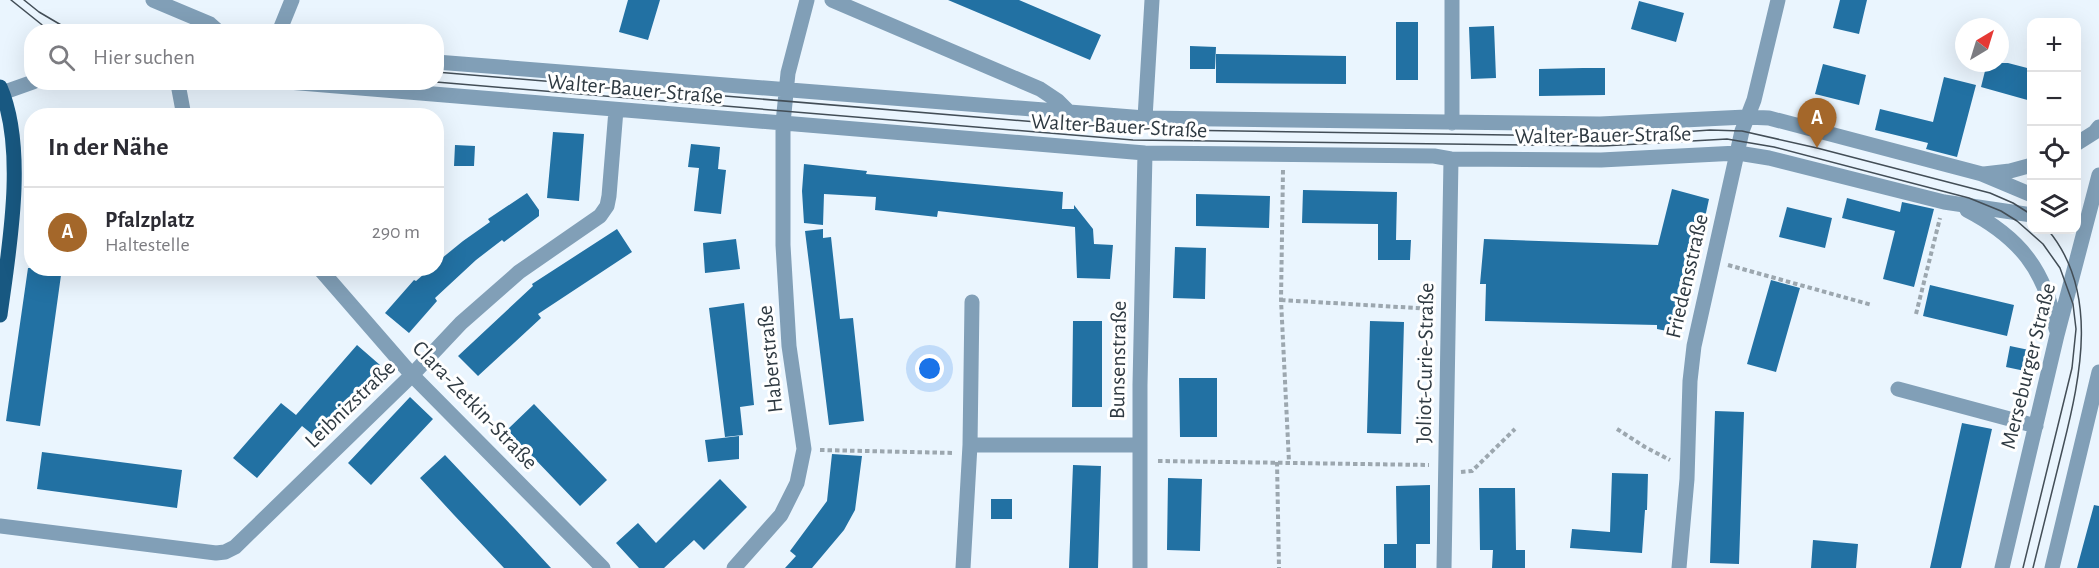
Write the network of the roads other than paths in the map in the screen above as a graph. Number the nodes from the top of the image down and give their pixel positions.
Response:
1 (153, 0) edge
2 (292, 0) edge
3 (807, 0) edge
4 (832, 0) edge
5 (1152, 0) edge
6 (1452, 0) edge
7 (1778, 0) edge
8 (205, 24) edge
9 (282, 24) edge
10 (444, 63) edge
11 (24, 84) edge
12 (1, 90) edge
13 (178, 90) edge
14 (382, 90) edge
15 (786, 90) junction
16 (182, 108) edge
17 (616, 110) junction
18 (1070, 113) junction
19 (1746, 117) junction
20 (1145, 118) junction
21 (783, 123) junction
22 (1452, 123) junction
23 (2099, 127) edge
24 (2081, 141) edge
25 (1145, 153) junction
26 (1737, 153) junction
27 (1451, 159) junction
28 (2027, 166) edge
29 (1982, 174) junction
30 (2099, 175) edge
31 (2027, 193) edge
32 (1944, 202) junction
33 (2027, 213) edge
34 (2085, 221) edge
35 (326, 276) edge
36 (972, 302) dead end
37 (0, 315) edge
38 (2057, 335) junction
39 (2099, 372) edge
40 (412, 375) junction
41 (1898, 389) dead end
42 (2036, 426) junction
43 (970, 449) junction
44 (1140, 453) junction
45 (0, 525) edge
46 (603, 568) edge
47 (734, 568) edge
48 (963, 568) edge
49 (1140, 568) edge
50 (1444, 568) edge
51 (1679, 568) edge
52 (2002, 568) edge
53 (2052, 568) edge

1 - 8 street
2 - 9 street
3 - 15 street, Haberstraße
4 - 18 street
5 - 20 street
6 - 22 street
7 - 19 street, Friedensstraße
10 - 15 street, Walter-Bauer-Straße
11 - 12 street
12 - 37 main road
13 - 16 street
14 - 17 street, Walter-Bauer-Straße
15 - 18 street, Walter-Bauer-Straße
15 - 21 street, Haberstraße
17 - 21 street, Walter-Bauer-Straße
17 - 40 street, Leibnizstraße
18 - 20 street, Walter-Bauer-Straße
19 - 22 street, Walter-Bauer-Straße
19 - 26 street, Friedensstraße
19 - 29 street, Walter-Bauer-Straße
20 - 22 street, Walter-Bauer-Straße
21 - 25 street, Walter-Bauer-Straße
21 - 47 street, Haberstraße
23 - 24 street
25 - 27 street, Walter-Bauer-Straße
25 - 44 street, Bunsenstraße
26 - 27 street, Walter-Bauer-Straße
26 - 32 street, Walter-Bauer-Straße
26 - 51 street, Friedensstraße
27 - 50 street, Joliot-Curie-Straße
28 - 29 street
29 - 31 street
30 - 34 street, Merseburger Straße
32 - 33 street
32 - 38 street
34 - 38 street, Merseburger Straße
35 - 40 street, Clara-Zetkin-Straße
36 - 43 street
38 - 42 street, Merseburger Straße
39 - 53 street
40 - 45 street, Leibnizstraße
40 - 46 street, Clara-Zetkin-Straße
41 - 42 street
42 - 52 street, Merseburger Straße
43 - 44 street
43 - 48 street
44 - 49 street, Bunsenstraße

